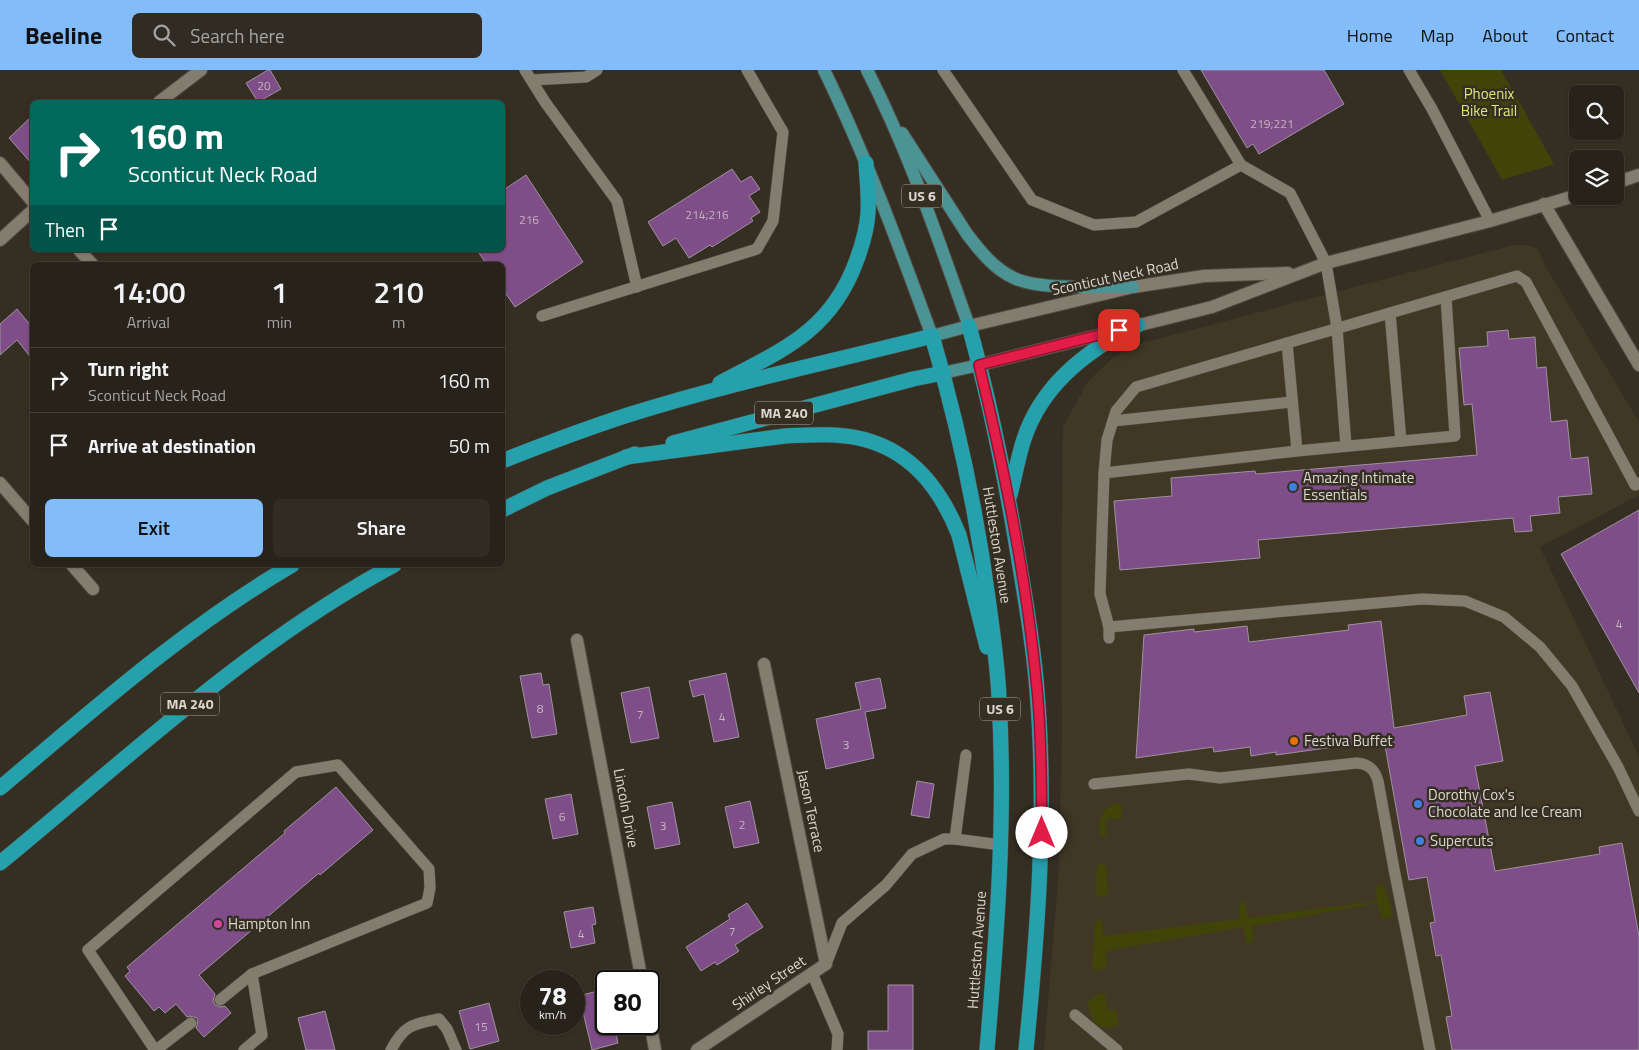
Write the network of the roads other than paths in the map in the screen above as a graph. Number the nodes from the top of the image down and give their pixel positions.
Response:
1 (201, 70) edge
2 (525, 70) edge
3 (598, 70) edge
4 (747, 70) edge
5 (824, 70) edge
6 (866, 70) edge
7 (942, 70) edge
8 (1183, 70) edge
9 (1409, 70) edge
10 (532, 80) junction
11 (162, 100) edge
12 (887, 110) junction
13 (0, 163) edge
14 (866, 163) junction
15 (1241, 165) junction
16 (1639, 175) edge
17 (1624, 180) edge
18 (1569, 197) edge
19 (30, 198) edge
20 (1544, 204) junction
21 (30, 213) edge
22 (1490, 220) junction
23 (0, 240) edge
24 (81, 252) edge
25 (90, 262) edge
26 (1326, 263) junction
27 (1299, 272) junction
28 (637, 286) junction
29 (1133, 287) junction
30 (1446, 297) junction
31 (1390, 313) junction
32 (542, 316) dead end
33 (1138, 325) junction
34 (969, 326) junction
35 (1337, 328) junction
36 (932, 336) junction
37 (1287, 343) junction
38 (979, 365) junction
39 (1639, 365) edge
40 (943, 373) junction
41 (700, 394) junction
42 (1292, 402) junction
43 (1113, 421) junction
44 (1401, 441) junction
45 (1346, 446) junction
46 (1297, 451) junction
47 (626, 457) junction
48 (505, 460) edge
49 (1104, 473) junction
50 (0, 483) edge
51 (1639, 483) edge
52 (1009, 501) junction
53 (505, 509) edge
54 (30, 518) edge
55 (74, 567) edge
56 (289, 567) edge
57 (390, 567) edge
58 (93, 589) dead end
59 (577, 640) dead end
60 (764, 664) dead end
61 (999, 697) junction
62 (966, 755) dead end
63 (1094, 784) dead end
64 (0, 788) edge
65 (1639, 811) edge
66 (955, 839) junction
67 (1001, 845) junction
68 (0, 863) edge
69 (826, 964) junction
70 (640, 970) edge
71 (812, 973) junction
72 (252, 974) junction
73 (220, 1000) dead end
74 (1076, 1015) dead end
75 (192, 1023) dead end
76 (652, 1035) edge
77 (156, 1050) edge
78 (244, 1050) edge
79 (391, 1050) edge
80 (456, 1050) edge
81 (655, 1050) edge
82 (697, 1050) edge
83 (837, 1050) edge
84 (987, 1050) edge
85 (1026, 1050) edge
86 (1117, 1050) edge
87 (1430, 1050) edge

1 - 11 street
2 - 10 lane
3 - 10 lane
4 - 28 lane
5 - 14 main road, Huttleston Avenue / US 6
6 - 12 main road, Huttleston Avenue / US 6
7 - 15 lane
8 - 15 lane
9 - 22 lane
10 - 28 lane
12 - 29 main road
12 - 34 main road, Huttleston Avenue / US 6
13 - 19 street
14 - 36 main road, Huttleston Avenue / US 6
14 - 41 highway
15 - 26 lane
16 - 17 street
18 - 20 street, Sconticut Neck Road
20 - 22 street, Sconticut Neck Road
20 - 39 street
21 - 23 street
22 - 26 street, Sconticut Neck Road
24 - 25 street
26 - 27 street, Sconticut Neck Road
26 - 35 lane
27 - 29 street, Sconticut Neck Road
27 - 33 street, Sconticut Neck Road
28 - 32 lane
29 - 34 street, Sconticut Neck Road
30 - 31 lane
30 - 44 lane
30 - 51 lane
31 - 35 lane
31 - 44 lane
33 - 38 street, Sconticut Neck Road
33 - 52 highway
34 - 36 main road, MA 240
34 - 38 highway, Huttleston Avenue / US 6
35 - 37 lane
35 - 45 lane
36 - 40 highway, Huttleston Avenue / US 6
36 - 41 highway, MA 240
37 - 42 lane
37 - 43 lane
38 - 40 main road, MA 240
38 - 52 highway, Huttleston Avenue / US 6
40 - 47 highway, MA 240
40 - 61 highway, Huttleston Avenue / US 6
41 - 48 highway, MA 240
42 - 43 lane
42 - 46 lane
43 - 49 lane
44 - 45 lane
45 - 46 lane
46 - 49 lane
47 - 53 highway, MA 240
47 - 61 highway
49 - 65 lane
50 - 54 street
52 - 85 highway, Huttleston Avenue / US 6
55 - 58 street
56 - 64 highway
57 - 68 highway, MA 240
59 - 70 street, Lincoln Drive
60 - 69 street, Jason Terrace
61 - 67 highway, Huttleston Avenue / US 6
62 - 66 lane
63 - 87 lane
66 - 67 lane
66 - 69 lane, Shirley Street
67 - 84 highway, Huttleston Avenue / US 6
69 - 71 street, Shirley Street
71 - 82 street, Shirley Street
71 - 83 lane
72 - 73 lane
72 - 77 lane
72 - 78 lane
74 - 86 lane
75 - 77 lane
76 - 81 street
79 - 80 lane

